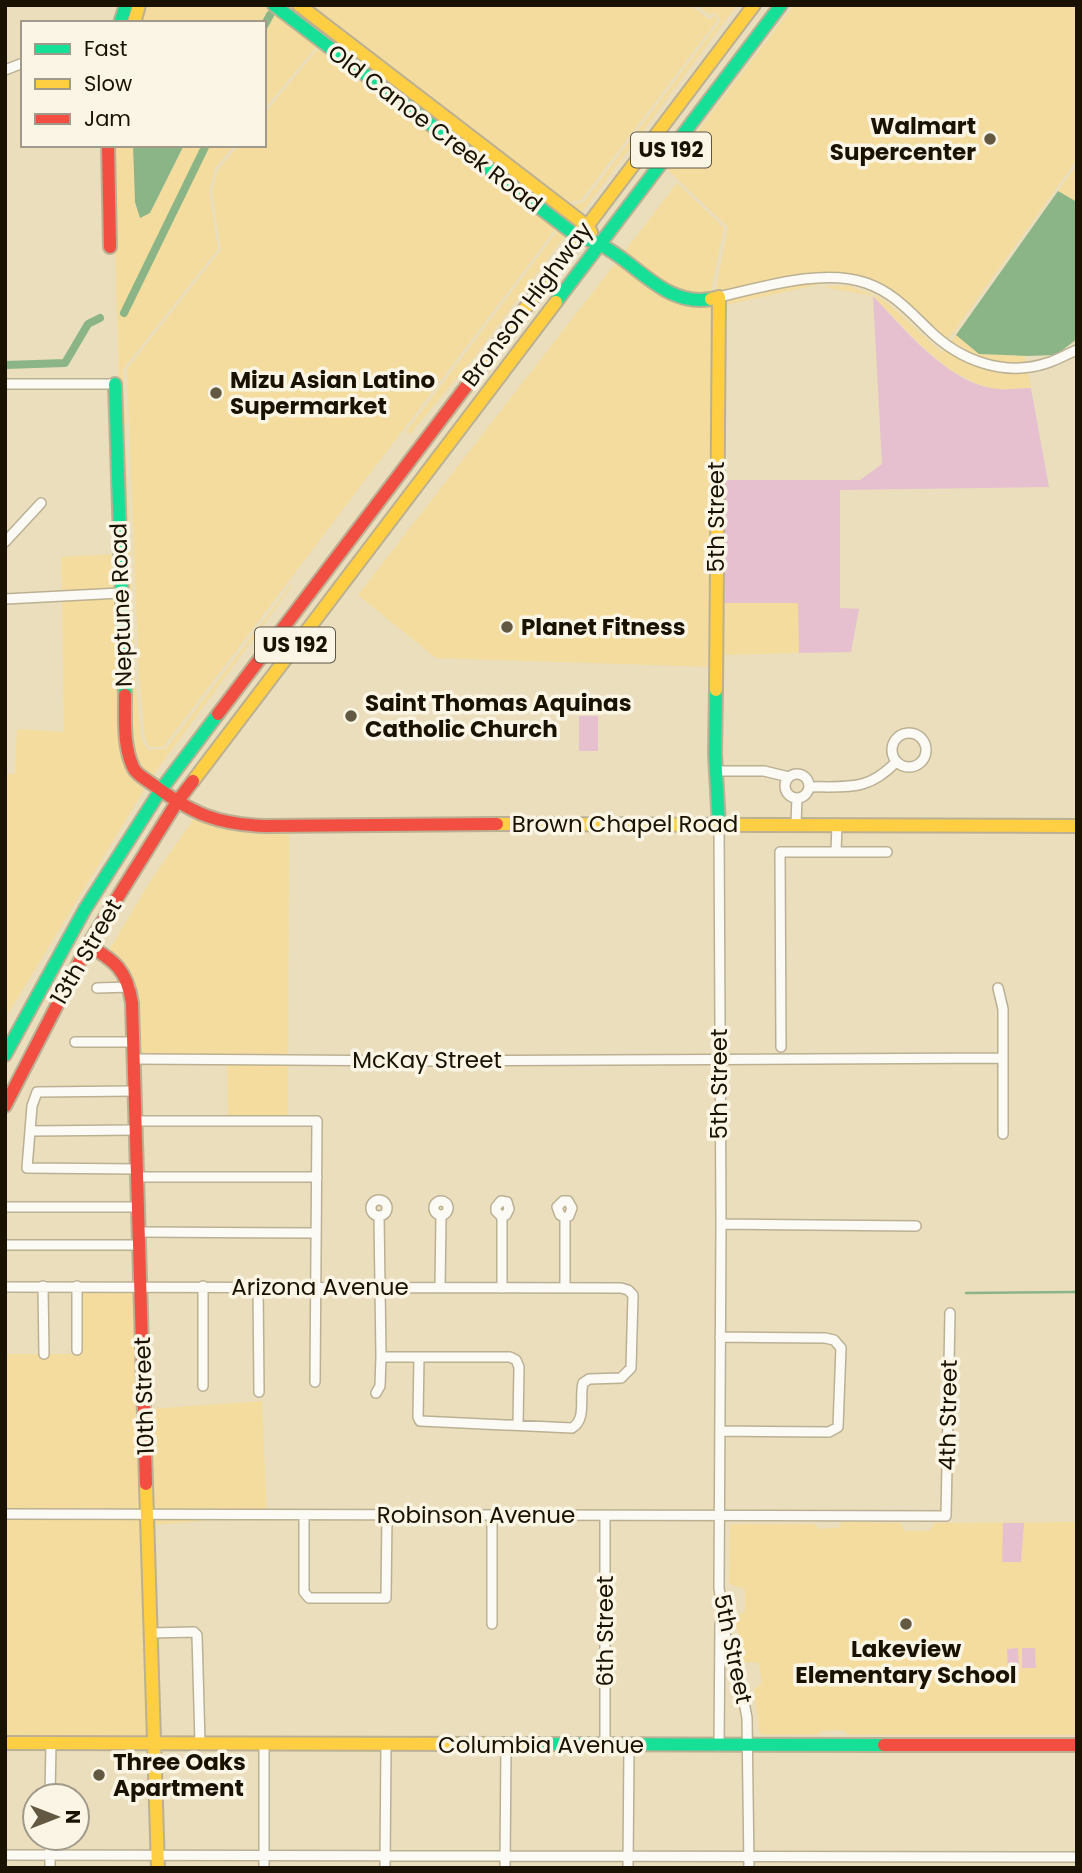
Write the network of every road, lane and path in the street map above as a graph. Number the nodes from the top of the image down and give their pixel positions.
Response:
1 (274, 5) edge
2 (289, 5) edge
3 (299, 5) edge
4 (781, 5) edge
5 (753, 6) edge
6 (313, 16) junction
7 (757, 37) junction
8 (380, 85) junction
9 (413, 92) junction
10 (399, 99) junction
11 (426, 102) junction
12 (108, 147) edge
13 (583, 231) junction
14 (600, 244) junction
15 (110, 247) dead end
16 (719, 297) junction
17 (1077, 350) edge
18 (476, 371) junction
19 (5, 384) edge
20 (115, 384) joint
21 (452, 438) junction
22 (393, 480) junction
23 (41, 503) dead end
24 (370, 511) junction
25 (386, 525) junction
26 (5, 542) edge
27 (342, 584) junction
28 (120, 593) junction
29 (5, 599) edge
30 (896, 762) dead end
31 (716, 771) junction
32 (789, 778) junction
33 (809, 787) junction
34 (160, 791) junction
35 (797, 798) junction
36 (177, 803) junction
37 (796, 824) junction
38 (837, 824) junction
39 (719, 825) junction
40 (1077, 826) edge
41 (836, 852) junction
42 (887, 852) dead end
43 (88, 945) junction
44 (130, 987) junction
45 (97, 988) dead end
46 (998, 988) dead end
47 (75, 1042) dead end
48 (133, 1042) junction
49 (781, 1047) dead end
50 (5, 1055) edge
51 (1003, 1058) junction
52 (134, 1059) junction
53 (719, 1060) junction
54 (135, 1091) junction
55 (5, 1106) edge
56 (136, 1126) junction
57 (32, 1131) junction
58 (1003, 1134) dead end
59 (137, 1173) junction
60 (317, 1177) junction
61 (5, 1206) edge
62 (138, 1208) junction
63 (379, 1216) dead end
64 (441, 1216) dead end
65 (502, 1217) dead end
66 (565, 1218) dead end
67 (721, 1224) junction
68 (916, 1226) dead end
69 (316, 1233) junction
70 (139, 1239) junction
71 (5, 1245) edge
72 (140, 1285) junction
73 (43, 1286) junction
74 (77, 1286) junction
75 (203, 1286) junction
76 (258, 1286) junction
77 (5, 1287) edge
78 (317, 1287) junction
79 (379, 1287) junction
80 (440, 1288) junction
81 (502, 1288) junction
82 (565, 1288) junction
83 (950, 1313) dead end
84 (720, 1337) junction
85 (77, 1350) dead end
86 (44, 1354) dead end
87 (381, 1357) junction
88 (419, 1357) junction
89 (315, 1382) dead end
90 (203, 1386) dead end
91 (259, 1392) dead end
92 (376, 1393) dead end
93 (518, 1425) junction
94 (720, 1431) junction
95 (5, 1514) edge
96 (304, 1515) junction
97 (387, 1515) junction
98 (148, 1516) junction
99 (492, 1516) junction
100 (605, 1516) junction
101 (720, 1516) junction
102 (946, 1516) joint
103 (721, 1612) junction
104 (492, 1624) dead end
105 (150, 1633) junction
106 (5, 1743) edge
107 (51, 1743) junction
108 (153, 1743) junction
109 (200, 1743) junction
110 (264, 1744) junction
111 (386, 1744) junction
112 (506, 1745) junction
113 (605, 1745) junction
114 (629, 1745) junction
115 (1077, 1745) edge
116 (719, 1746) junction
117 (748, 1746) junction
118 (50, 1782) edge
119 (5, 1855) edge
120 (50, 1855) junction
121 (264, 1856) junction
122 (385, 1856) junction
123 (505, 1857) junction
124 (749, 1857) junction
125 (1077, 1857) edge
126 (158, 1862) edge
127 (628, 1863) edge
128 (939, 1863) edge
129 (50, 1868) edge
130 (264, 1868) edge
131 (385, 1868) edge
132 (505, 1868) edge
133 (749, 1868) edge

1 - 8 main road, Old Canoe Creek Road
2 - 6 main road
3 - 6 main road, Old Canoe Creek Road
4 - 7 main road, Bronson Highway / US 192
5 - 7 main road
5 - 13 main road, Bronson Highway / US 192
6 - 9 main road, Old Canoe Creek Road
7 - 14 main road, Bronson Highway / US 192
8 - 9 main road
8 - 10 main road, Old Canoe Creek Road
9 - 11 main road, Old Canoe Creek Road
10 - 11 main road
10 - 13 main road, Old Canoe Creek Road
11 - 13 main road, Old Canoe Creek Road
12 - 15 main road
13 - 14 main road, Old Canoe Creek Road
13 - 18 main road, Bronson Highway / US 192
14 - 16 main road, Old Canoe Creek Road
14 - 21 main road, Bronson Highway / US 192
16 - 17 street, Old Canoe Creek Road
16 - 31 main road, 5th Street
18 - 21 main road
18 - 22 main road, Bronson Highway / US 192
19 - 20 street
20 - 28 main road, Neptune Road
21 - 25 main road, Bronson Highway / US 192
22 - 24 main road, Bronson Highway / US 192
22 - 25 main road
23 - 26 street
24 - 27 main road
24 - 34 main road, Bronson Highway / US 192
25 - 27 main road, US 192
27 - 36 main road, US 192
28 - 29 street
28 - 34 main road, Neptune Road
30 - 33 street
31 - 32 street
31 - 39 main road, 5th Street
32 - 33 street
32 - 35 street
33 - 35 street
34 - 36 main road, Neptune Road
34 - 50 main road, 13th Street / US 192
35 - 37 street
36 - 39 main road, Brown Chapel Road
36 - 43 main road, 13th Street / US 192
37 - 38 main road, Brown Chapel Road
37 - 39 main road, Brown Chapel Road
38 - 40 main road, Brown Chapel Road
38 - 41 street
39 - 53 street, 5th Street
41 - 42 street
41 - 49 street
43 - 44 main road
43 - 55 main road, 13th Street / US 192
44 - 45 street
44 - 48 main road, 10th Street
46 - 51 street
47 - 48 street
48 - 52 main road, 10th Street
51 - 53 street, McKay Street
51 - 58 street
52 - 53 street, McKay Street
52 - 54 main road, 10th Street
53 - 67 street, 5th Street
54 - 56 main road, 10th Street
54 - 57 street
56 - 57 street
56 - 59 main road, 10th Street
56 - 60 street
57 - 59 street
59 - 60 street
59 - 62 main road, 10th Street
60 - 69 street
61 - 62 street
62 - 70 main road, 10th Street
63 - 79 street
64 - 80 street
65 - 81 street
66 - 82 street
67 - 68 street
67 - 84 street, 5th Street
69 - 70 street
69 - 78 street
70 - 71 street
70 - 72 main road, 10th Street
72 - 74 street, Arizona Avenue
72 - 75 street, Arizona Avenue
72 - 98 main road, 10th Street
73 - 74 street, Arizona Avenue
73 - 77 street, Arizona Avenue
73 - 86 street
74 - 85 street
75 - 76 street, Arizona Avenue
75 - 90 street
76 - 78 street, Arizona Avenue
76 - 91 street
78 - 79 street, Arizona Avenue
78 - 89 street
79 - 80 street, Arizona Avenue
79 - 87 street
80 - 81 street, Arizona Avenue
81 - 82 street, Arizona Avenue
82 - 93 street, Arizona Avenue
83 - 102 street, 4th Street
84 - 94 street, 5th Street
84 - 94 street
87 - 88 street
87 - 92 street
88 - 93 street
88 - 93 street
94 - 101 street, 5th Street
95 - 98 street, Robinson Avenue
96 - 97 street, Robinson Avenue
96 - 97 street
96 - 98 street, Robinson Avenue
97 - 99 street, Robinson Avenue
98 - 105 main road, 10th Street
99 - 100 street, Robinson Avenue
99 - 104 street
100 - 101 street, Robinson Avenue
100 - 113 street, 6th Street
101 - 102 street, Robinson Avenue
101 - 103 street, 5th Street
103 - 116 street
103 - 117 street, 5th Street
105 - 108 main road, 10th Street
105 - 109 street
106 - 107 main road, Columbia Avenue
107 - 108 main road, Columbia Avenue
107 - 118 street
108 - 109 main road, Columbia Avenue
108 - 126 main road, 10th Street
109 - 110 main road, Columbia Avenue
110 - 111 main road, Columbia Avenue
110 - 121 street
111 - 112 main road, Columbia Avenue
111 - 122 street
112 - 113 main road, Columbia Avenue
112 - 123 street
113 - 114 main road, Columbia Avenue
114 - 116 main road, Columbia Avenue
114 - 127 street
115 - 117 main road, Columbia Avenue
116 - 117 main road, Columbia Avenue
117 - 124 street, 5th Street
119 - 120 street
120 - 126 street
120 - 129 street
121 - 122 street
121 - 126 street
121 - 130 street
122 - 123 street
122 - 131 street
123 - 127 street
123 - 132 street
124 - 127 street
124 - 128 street
124 - 133 street, 5th Street
125 - 128 street

